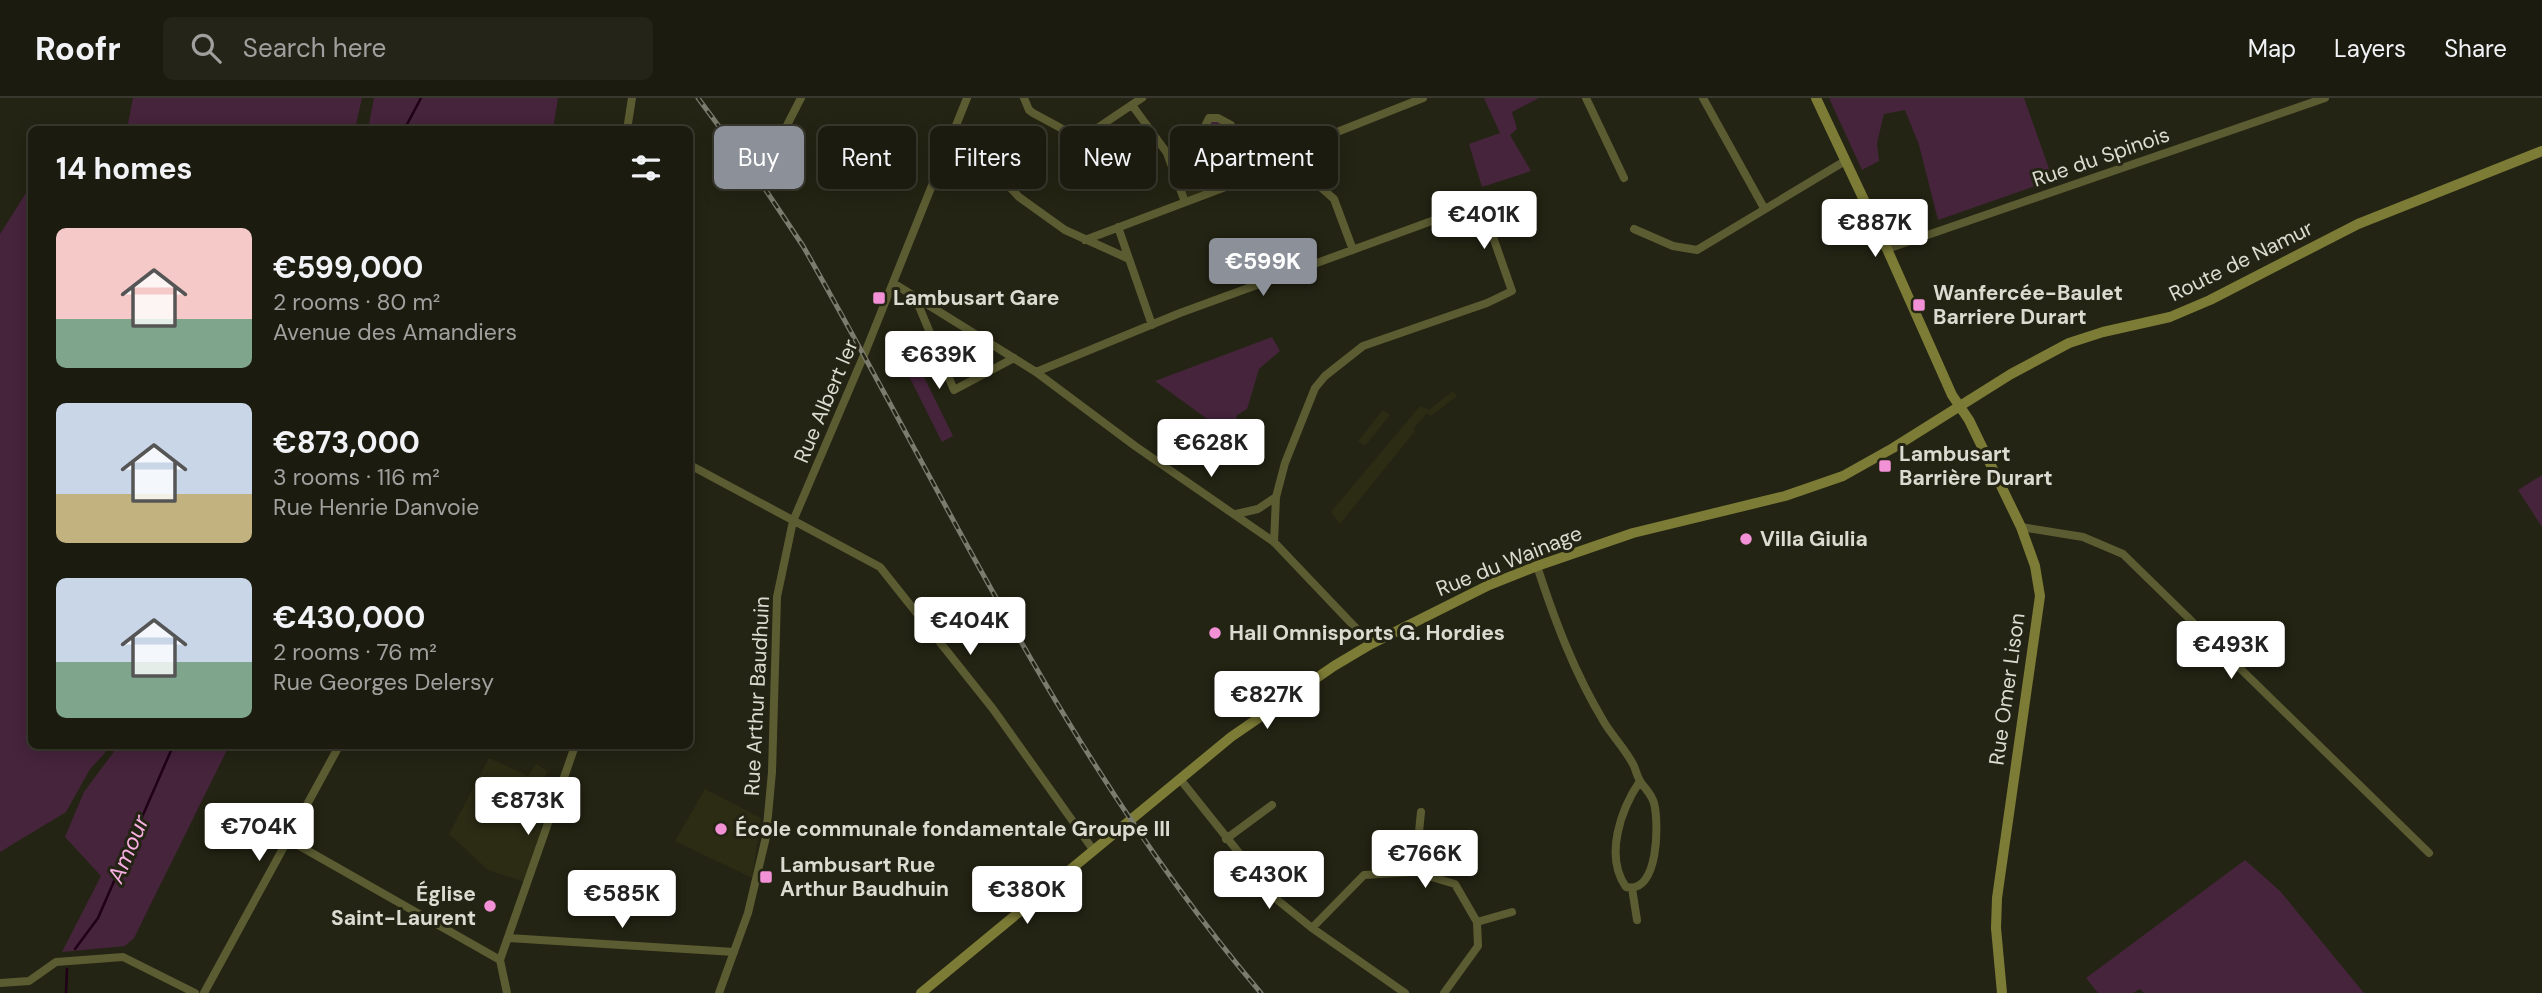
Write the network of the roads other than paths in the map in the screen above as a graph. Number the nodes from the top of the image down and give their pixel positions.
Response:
1 (632, 98) edge
2 (801, 98) edge
3 (967, 98) edge
4 (1024, 98) edge
5 (1142, 98) edge
6 (1423, 98) edge
7 (1586, 98) edge
8 (1703, 98) edge
9 (1816, 98) edge
10 (2325, 98) edge
11 (1132, 105) junction
12 (628, 126) edge
13 (787, 126) edge
14 (957, 126) edge
15 (1205, 126) edge
16 (1231, 126) edge
17 (1338, 132) edge
18 (2542, 151) edge
19 (1845, 161) junction
20 (1170, 162) edge
21 (1624, 178) dead end
22 (931, 189) edge
23 (1012, 189) edge
24 (1180, 189) edge
25 (1220, 189) edge
26 (1323, 189) edge
27 (1185, 202) junction
28 (1764, 208) junction
29 (1118, 227) junction
30 (1634, 229) dead end
31 (1085, 240) junction
32 (1887, 248) junction
33 (1353, 250) junction
34 (1127, 258) junction
35 (893, 282) junction
36 (914, 296) junction
37 (1152, 325) junction
38 (1014, 358) junction
39 (1036, 372) junction
40 (1959, 406) junction
41 (693, 467) edge
42 (1276, 497) junction
43 (1236, 514) junction
44 (793, 521) junction
45 (2021, 527) junction
46 (1274, 542) junction
47 (1537, 566) junction
48 (1371, 644) junction
49 (337, 749) edge
50 (574, 749) edge
51 (1180, 779) junction
52 (1640, 781) junction
53 (1272, 805) dead end
54 (1421, 812) dead end
55 (1226, 839) junction
56 (289, 840) junction
57 (1094, 851) junction
58 (2430, 853) dead end
59 (1415, 872) junction
60 (1632, 888) junction
61 (1512, 912) dead end
62 (1637, 920) dead end
63 (1477, 922) junction
64 (1312, 928) junction
65 (508, 938) junction
66 (734, 952) junction
67 (500, 960) junction
68 (0, 983) edge
69 (195, 993) edge
70 (204, 993) edge
71 (507, 993) edge
72 (719, 993) edge
73 (921, 993) edge
74 (1405, 993) edge
75 (1444, 993) edge
76 (2002, 993) edge

1 - 12 street
2 - 13 street
3 - 14 street, Rue Albert Ier
4 - 11 street
5 - 11 street
6 - 17 street
7 - 21 street
8 - 28 street
9 - 19 main road, Rue Omer Lison
10 - 32 street, Rue du Spinois
11 - 20 street
15 - 16 street
18 - 40 main road, Route de Namur
19 - 28 street
19 - 32 main road, Rue Omer Lison
22 - 35 street, Rue Albert Ier
23 - 31 street
24 - 27 street
25 - 27 street
26 - 33 street
27 - 29 street
28 - 30 street
29 - 31 street
29 - 34 street
31 - 34 street
32 - 40 main road, Rue Omer Lison
33 - 37 street
33 - 42 street
34 - 37 street
35 - 36 street
35 - 44 street, Rue Albert Ier
36 - 38 street
36 - 38 street
37 - 39 street
38 - 39 street
39 - 43 street
40 - 45 main road, Rue Omer Lison
40 - 47 main road, Rue du Wainage
41 - 44 street
42 - 43 street
42 - 46 street
43 - 46 street
44 - 57 street
44 - 66 street, Rue Arthur Baudhuin
45 - 58 street
45 - 76 main road, Rue Omer Lison
46 - 48 street
47 - 48 main road, Rue du Wainage
47 - 52 street
48 - 51 main road, Rue du Wainage
49 - 56 street
50 - 65 street
51 - 55 street
51 - 57 main road, Rue du Wainage
52 - 60 street
52 - 60 street
53 - 55 street
54 - 59 street
55 - 64 street
56 - 67 street
56 - 70 street
57 - 73 main road, Rue du Wainage
59 - 63 street
59 - 64 street
60 - 62 street
61 - 63 street
63 - 75 street
64 - 74 street
65 - 66 street
65 - 67 street
66 - 72 street, Rue Arthur Baudhuin
67 - 71 street
68 - 69 street

